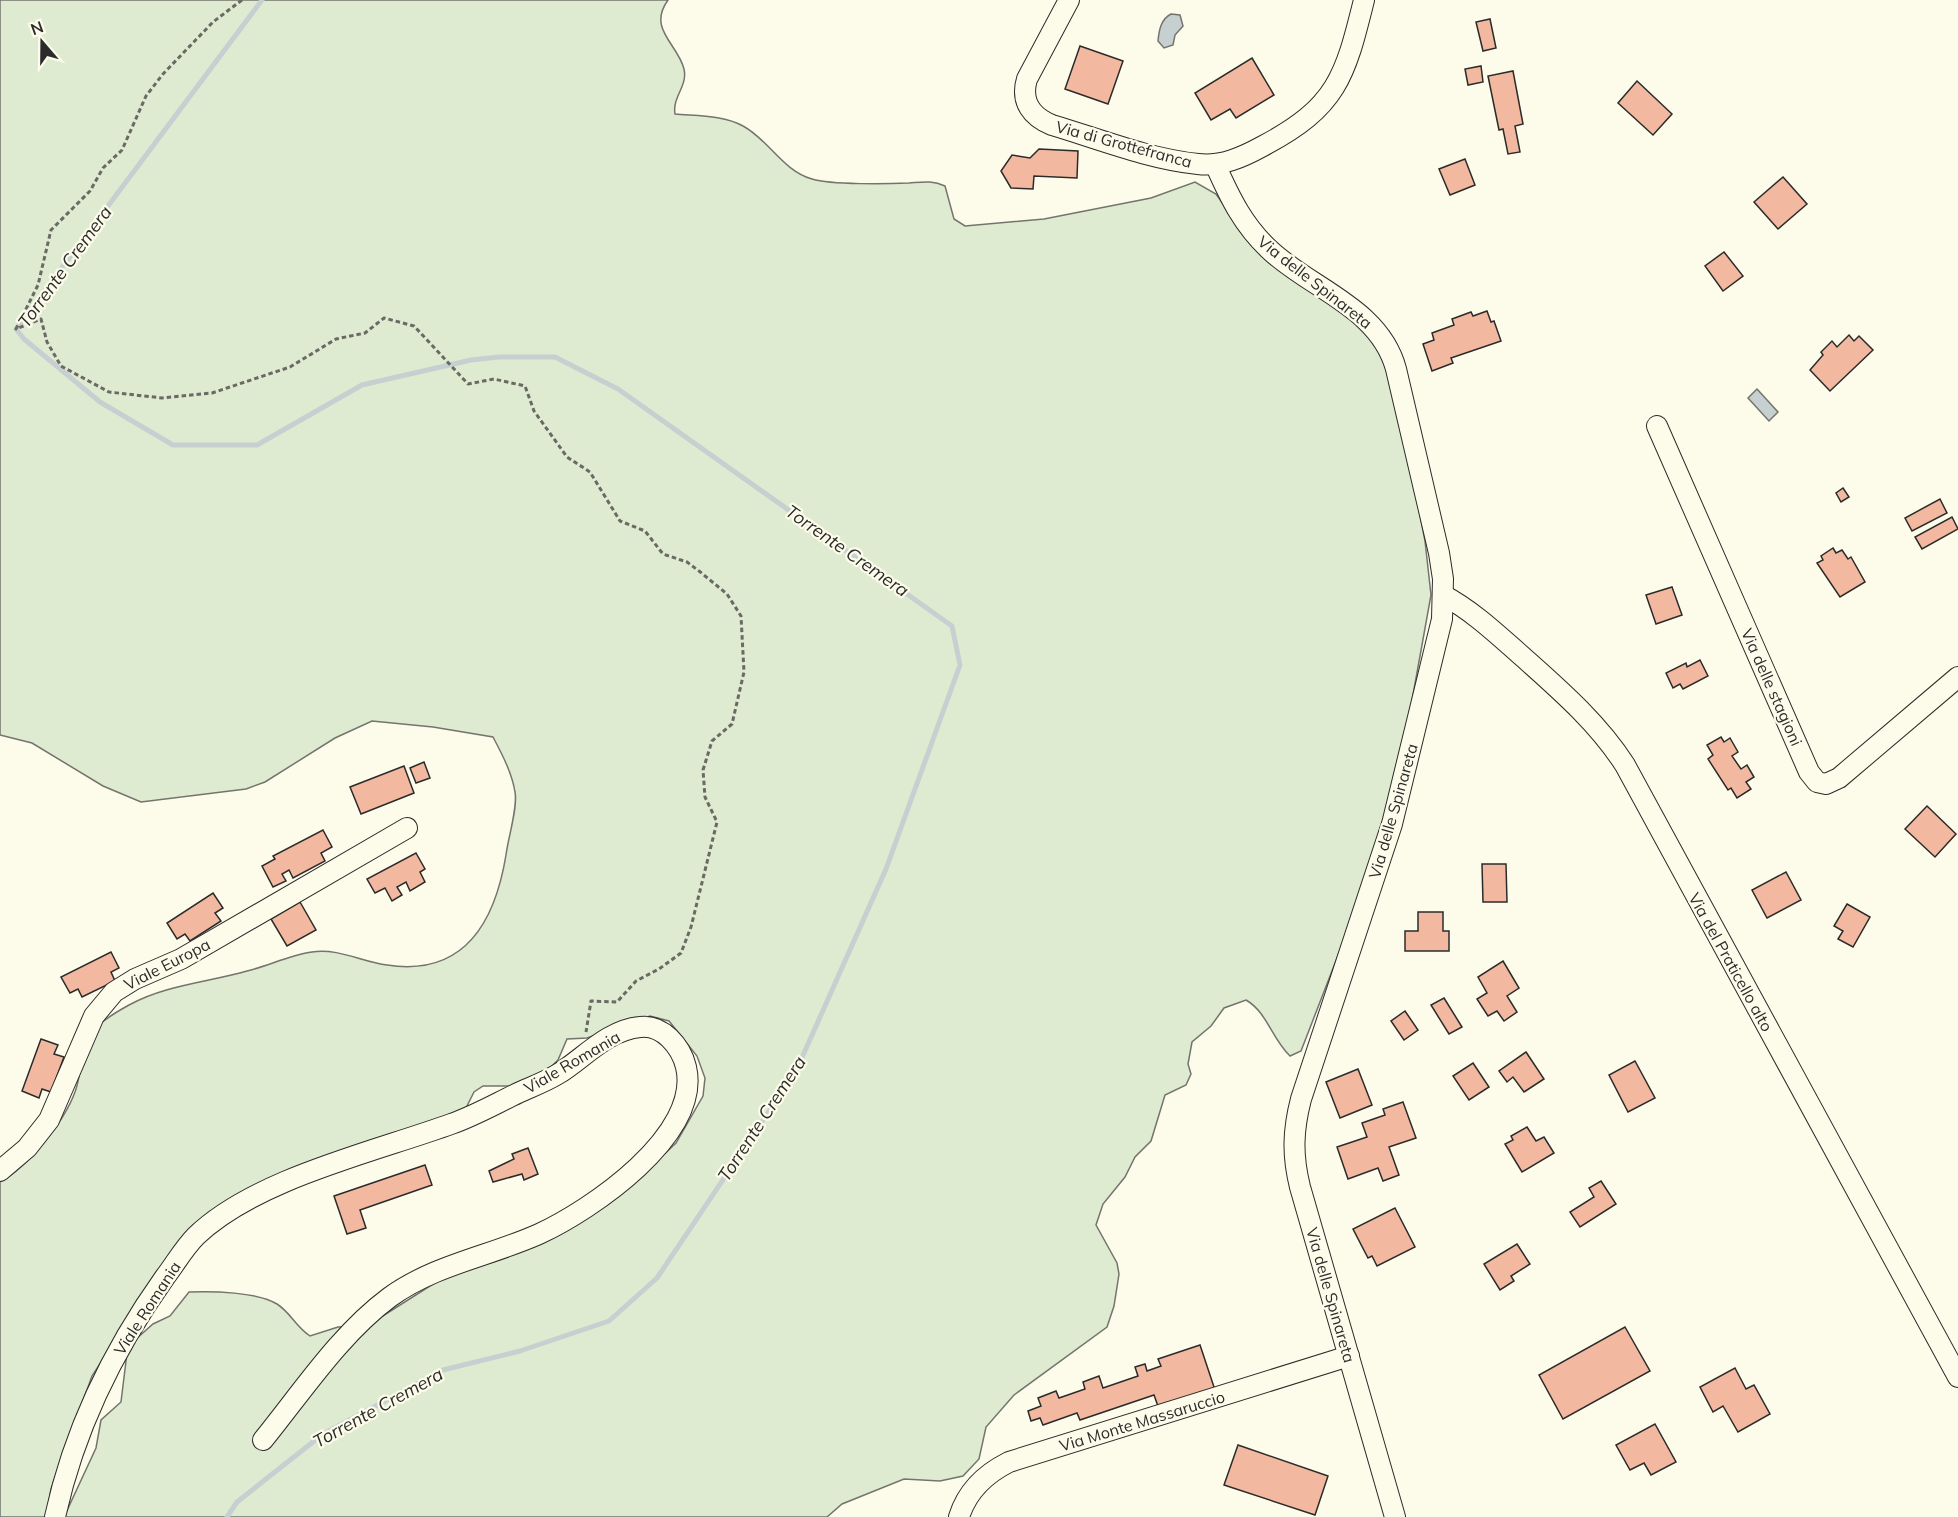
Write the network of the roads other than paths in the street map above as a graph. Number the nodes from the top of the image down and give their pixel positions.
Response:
1 (1070, 0) edge
2 (1364, 0) edge
3 (1215, 164) junction
4 (1657, 426) dead end
5 (1443, 595) junction
6 (1958, 677) edge
7 (407, 828) dead end
8 (0, 1171) edge
9 (1349, 1356) junction
10 (1958, 1377) edge
11 (263, 1440) dead end
12 (55, 1517) edge
13 (959, 1517) edge
14 (1395, 1517) edge

1 - 3 street, Via di Grottefranca
2 - 3 street, Via di Grottefranca
3 - 5 street, Via delle Spinareta
4 - 6 street, Via delle stagioni
5 - 9 street, Via delle Spinareta
5 - 10 street, Via del Praticello alto
7 - 8 street, Viale Europa
9 - 13 street, Via Monte Massaruccio
9 - 14 street, Via delle Spinareta
11 - 12 street, Viale Romania

